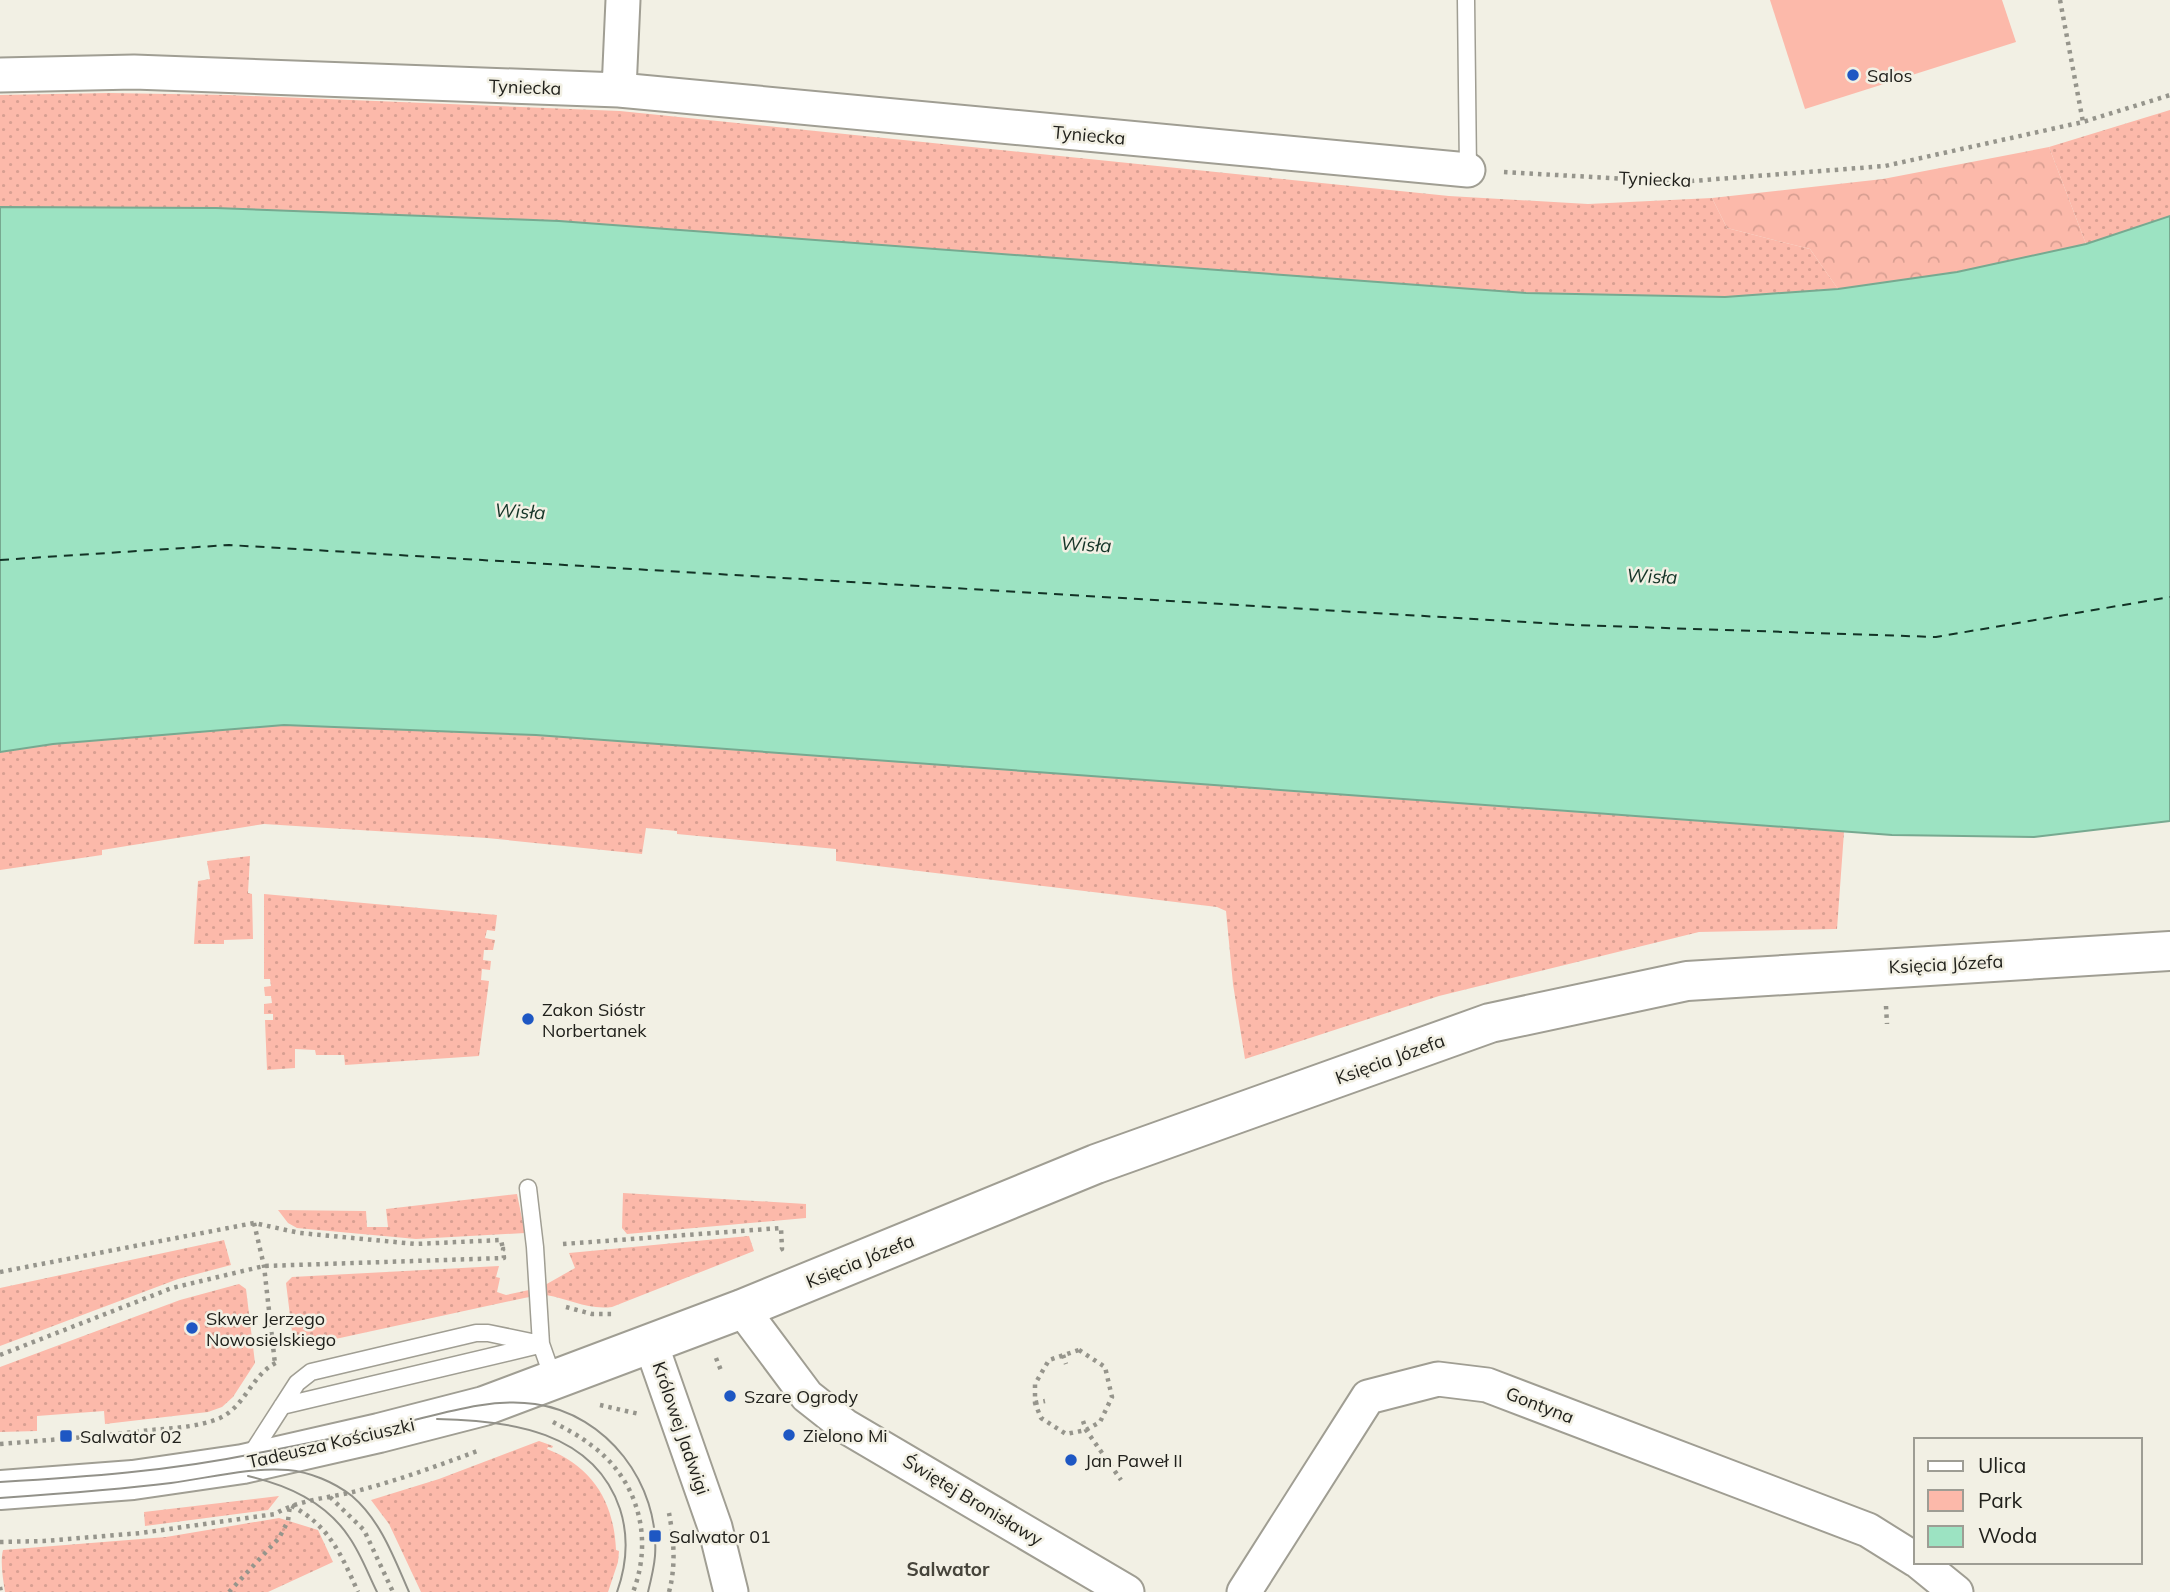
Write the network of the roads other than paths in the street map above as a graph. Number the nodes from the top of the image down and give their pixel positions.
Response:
1 (623, 0) edge
2 (1466, 0) edge
3 (0, 75) edge
4 (619, 90) junction
5 (1468, 170) joint
6 (2170, 951) edge
7 (528, 1188) dead end
8 (742, 1308) junction
9 (541, 1344) junction
10 (652, 1344) junction
11 (554, 1381) junction
12 (282, 1406) junction
13 (243, 1464) junction
14 (0, 1490) edge
15 (1914, 1559) edge
16 (1922, 1564) edge
17 (731, 1592) edge
18 (1127, 1592) edge
19 (1244, 1592) edge
20 (1956, 1592) edge

1 - 4 street
2 - 5 lane
3 - 4 street, Tyniecka
4 - 5 street, Tyniecka
6 - 8 street, Księcia Józefa
7 - 9 lane
8 - 10 street, Księcia Józefa
8 - 18 street, Świętej Bronisławy
9 - 11 lane
9 - 12 lane
9 - 12 lane
10 - 11 street, Tadeusza Kościuszki
10 - 17 street, Królowej Jadwigi
11 - 13 street, Tadeusza Kościuszki
12 - 13 lane
13 - 14 street, Tadeusza Kościuszki
15 - 19 street, Gontyna
16 - 20 street, Gontyna

